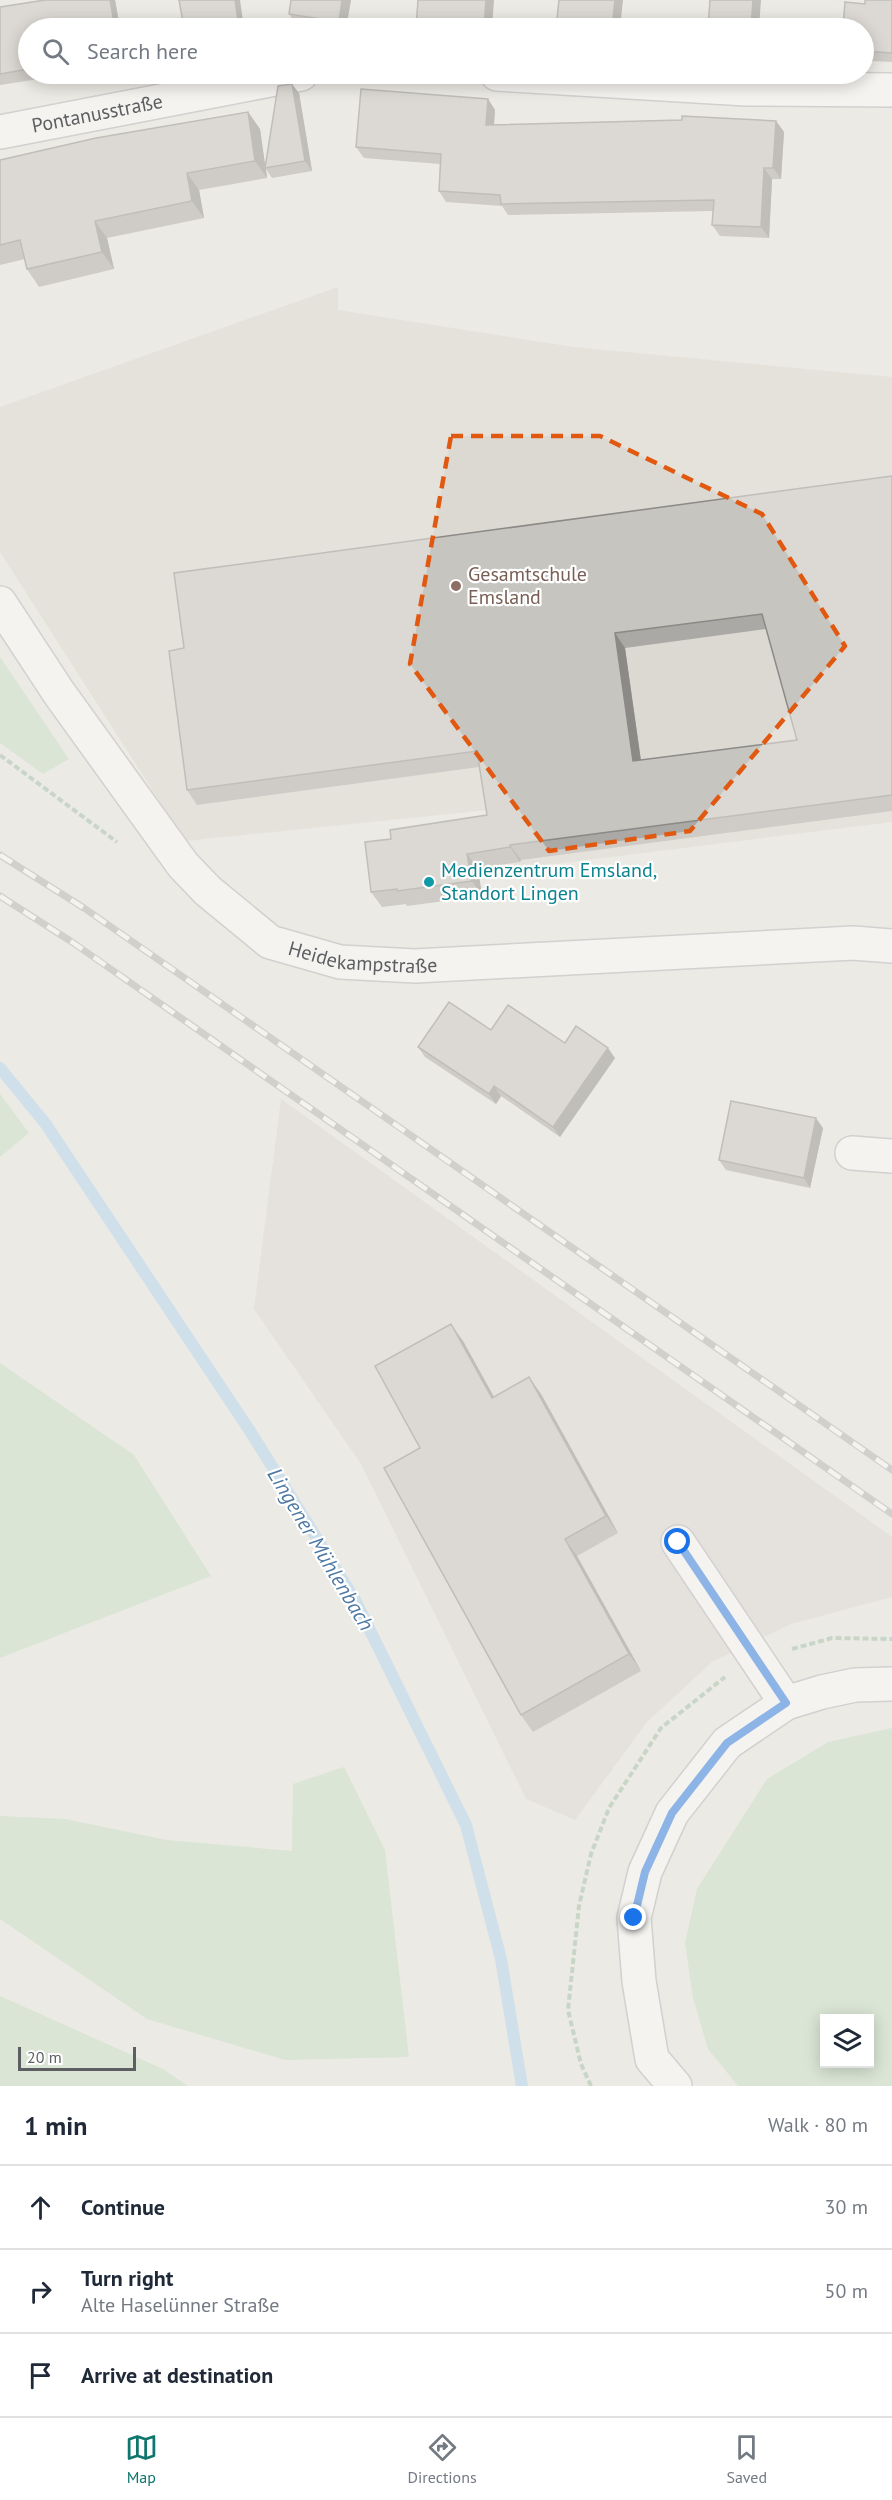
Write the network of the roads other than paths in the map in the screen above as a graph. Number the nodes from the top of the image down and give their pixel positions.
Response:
1 (249, 84) edge
2 (663, 84) edge
3 (892, 90) edge
4 (0, 132) edge
5 (0, 603) edge
6 (892, 946) edge
7 (852, 1153) dead end
8 (892, 1156) edge
9 (678, 1542) dead end
10 (892, 1684) edge
11 (786, 1703) junction
12 (652, 2073) edge
13 (675, 2086) edge
14 (699, 2086) edge

1 - 4 street, Pontanusstraße
2 - 3 street
5 - 6 street, Heidekampstraße
7 - 8 street
9 - 11 street
10 - 11 street
11 - 12 street
12 - 13 street
12 - 14 street

